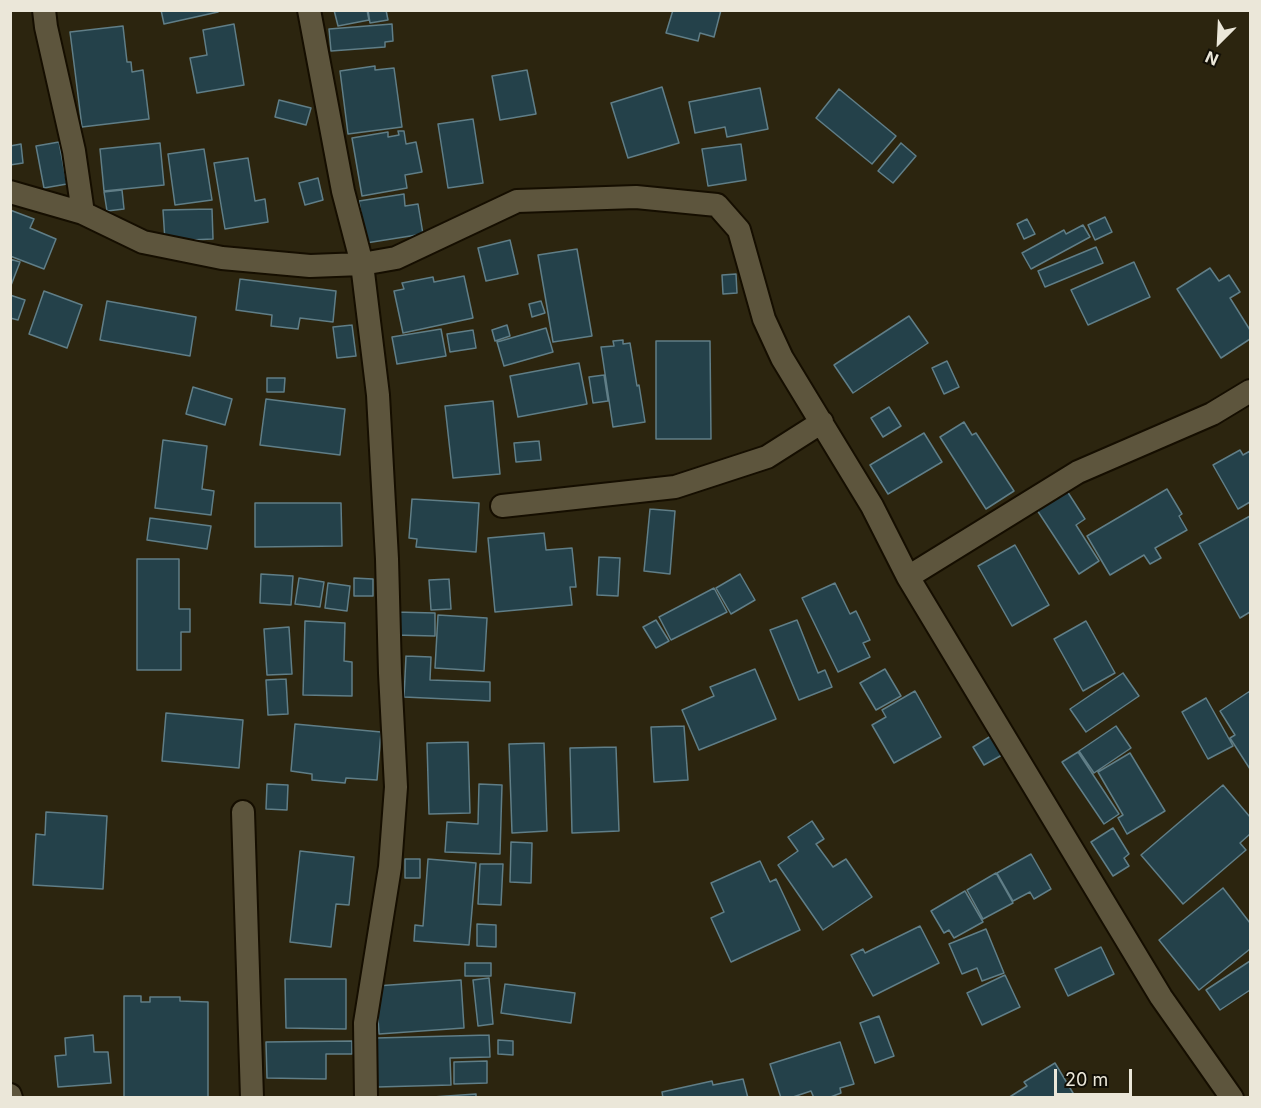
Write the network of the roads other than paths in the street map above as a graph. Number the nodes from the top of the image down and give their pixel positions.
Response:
1 (44, 10) edge
2 (309, 10) edge
3 (10, 192) edge
4 (83, 213) junction
5 (362, 264) junction
6 (1251, 390) edge
7 (822, 422) junction
8 (502, 506) dead end
9 (908, 577) junction
10 (243, 812) dead end
11 (252, 1098) edge
12 (366, 1098) edge
13 (1232, 1098) edge

1 - 4 street
2 - 5 street
3 - 4 street
4 - 5 street
5 - 7 street
5 - 12 street
6 - 9 street
7 - 8 street
7 - 9 street
9 - 13 street
10 - 11 street

